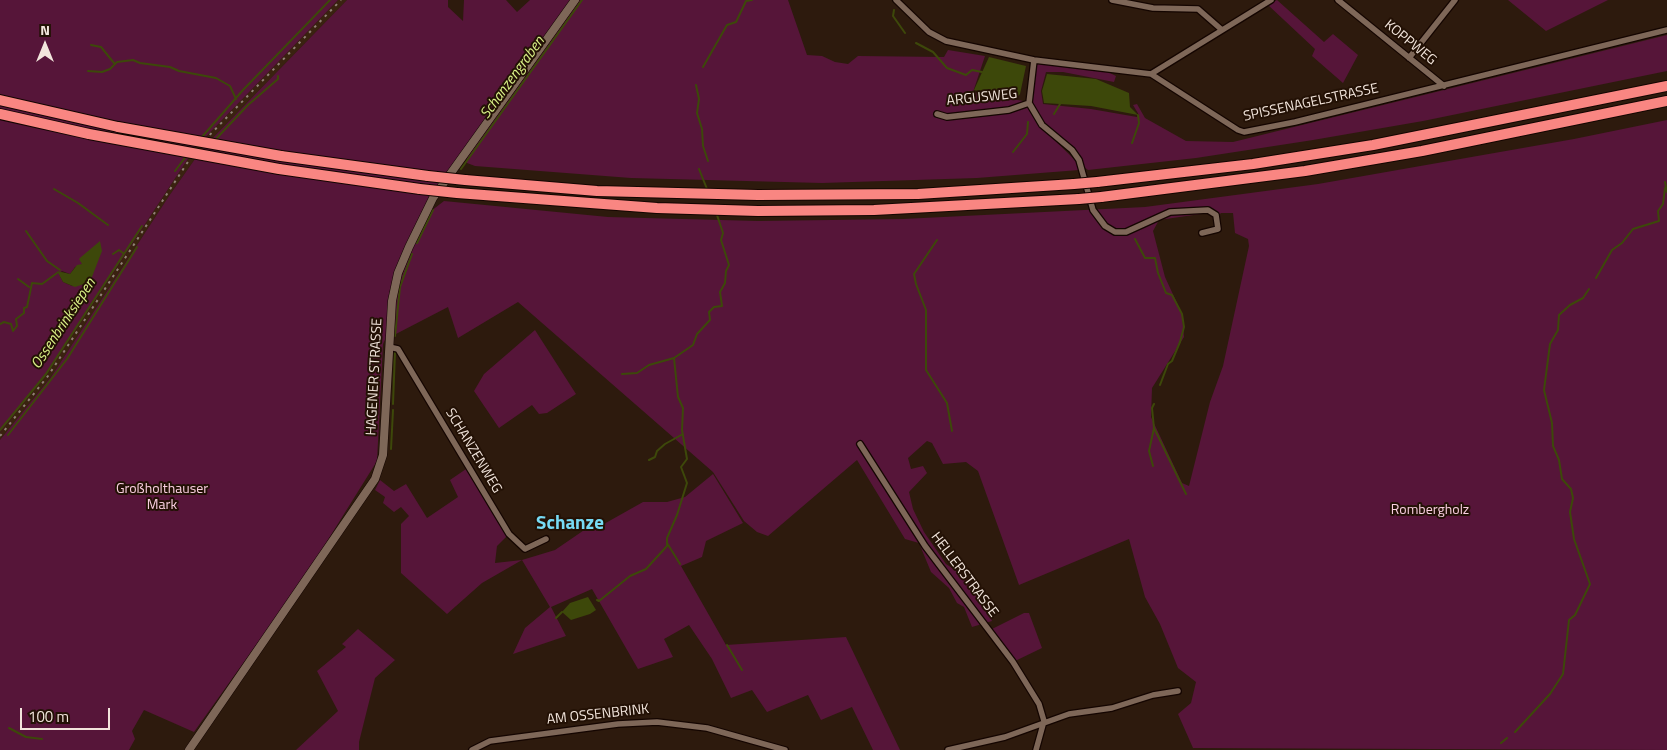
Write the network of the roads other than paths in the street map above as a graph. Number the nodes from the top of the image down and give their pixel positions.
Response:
1 (575, 0) edge
2 (896, 0) edge
3 (1112, 0) edge
4 (1270, 0) edge
5 (1338, 0) edge
6 (1455, 0) edge
7 (1222, 30) junction
8 (1667, 30) edge
9 (1409, 58) junction
10 (1034, 60) junction
11 (1151, 74) junction
12 (1444, 86) junction
13 (1667, 86) edge
14 (0, 100) edge
15 (1667, 102) edge
16 (1029, 104) junction
17 (0, 114) edge
18 (937, 114) dead end
19 (1202, 233) dead end
20 (389, 347) junction
21 (860, 444) dead end
22 (546, 539) dead end
23 (1178, 691) dead end
24 (1044, 721) junction
25 (189, 750) edge
26 (472, 750) edge
27 (785, 750) edge
28 (948, 750) edge
29 (1036, 750) edge

1 - 20 main road, HAGENER STRASSE
2 - 10 street, SPISSENAGELSTRASSE
3 - 7 street
4 - 7 street
5 - 9 street, KOPPWEG
6 - 9 street
7 - 11 street
8 - 12 street, SPISSENAGELSTRASSE
9 - 12 street, KOPPWEG
10 - 11 street, SPISSENAGELSTRASSE
10 - 16 street, ARGUSWEG
11 - 12 street, SPISSENAGELSTRASSE
13 - 14 highway, bridge
15 - 17 highway, bridge
16 - 18 street, ARGUSWEG
16 - 19 street, ARGUSWEG
20 - 22 street, SCHANZENWEG
20 - 25 main road, HAGENER STRASSE
21 - 24 street, HELLERSTRASSE
23 - 24 street
24 - 28 street
24 - 29 street
26 - 27 street, AM OSSENBRINK

